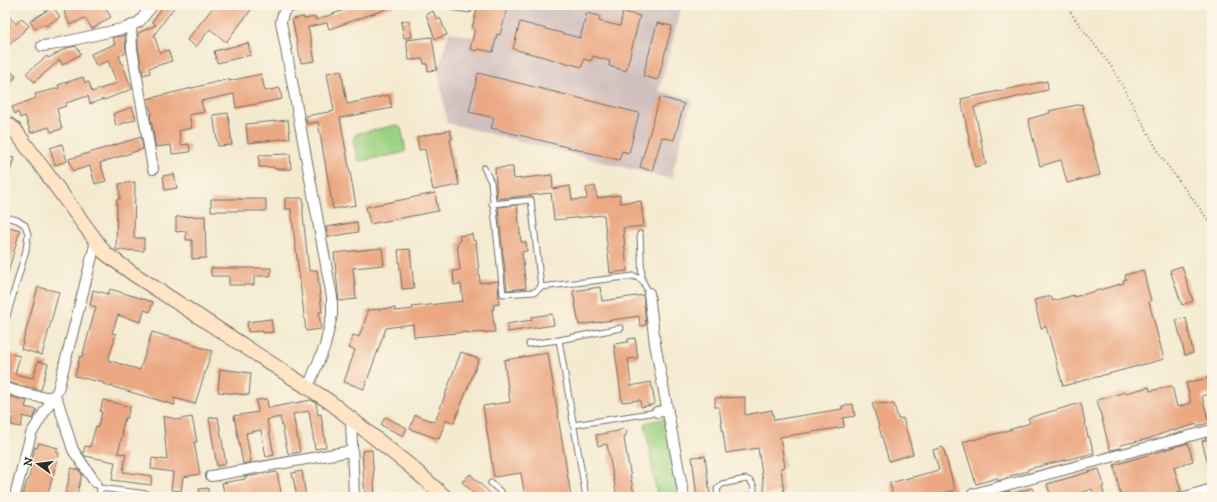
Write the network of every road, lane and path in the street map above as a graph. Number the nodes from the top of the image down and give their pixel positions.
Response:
1 (153, 5) edge
2 (295, 5) edge
3 (454, 5) edge
4 (469, 5) edge
5 (1067, 5) edge
6 (131, 26) junction
7 (42, 46) dead end
8 (5, 122) edge
9 (484, 168) dead end
10 (153, 169) dead end
11 (492, 204) junction
12 (5, 217) edge
13 (1212, 225) edge
14 (640, 234) dead end
15 (96, 241) junction
16 (642, 280) junction
17 (541, 287) junction
18 (650, 293) joint
19 (5, 323) edge
20 (621, 328) dead end
21 (559, 340) junction
22 (529, 344) dead end
23 (308, 387) junction
24 (5, 388) edge
25 (54, 396) junction
26 (668, 410) junction
27 (657, 412) joint
28 (351, 420) junction
29 (573, 425) junction
30 (1212, 430) edge
31 (351, 451) junction
32 (211, 476) dead end
33 (490, 483) dead end
34 (97, 485) junction
35 (1212, 489) edge
36 (16, 491) dead end
37 (98, 497) edge
38 (146, 497) edge
39 (354, 497) edge
40 (445, 497) edge
41 (506, 497) edge
42 (586, 497) edge
43 (684, 497) edge
44 (718, 497) edge
45 (750, 497) edge
46 (974, 497) edge
47 (1185, 497) edge

1 - 6 street
2 - 23 street
3 - 4 street
5 - 13 path
6 - 7 street
6 - 10 street
8 - 15 street
9 - 11 lane
11 - 17 lane
11 - 17 lane
12 - 19 lane
14 - 16 lane
15 - 23 street
15 - 25 street
16 - 17 lane
16 - 18 lane
18 - 26 street
20 - 21 lane
21 - 22 lane
21 - 29 lane
23 - 28 street
24 - 25 street
25 - 34 street
25 - 36 street
26 - 27 street
26 - 43 street
27 - 29 lane
28 - 31 street
28 - 40 street
29 - 42 lane
30 - 46 street
31 - 32 street
31 - 39 street
33 - 41 lane
34 - 37 lane
34 - 38 lane
35 - 47 street
44 - 45 lane

